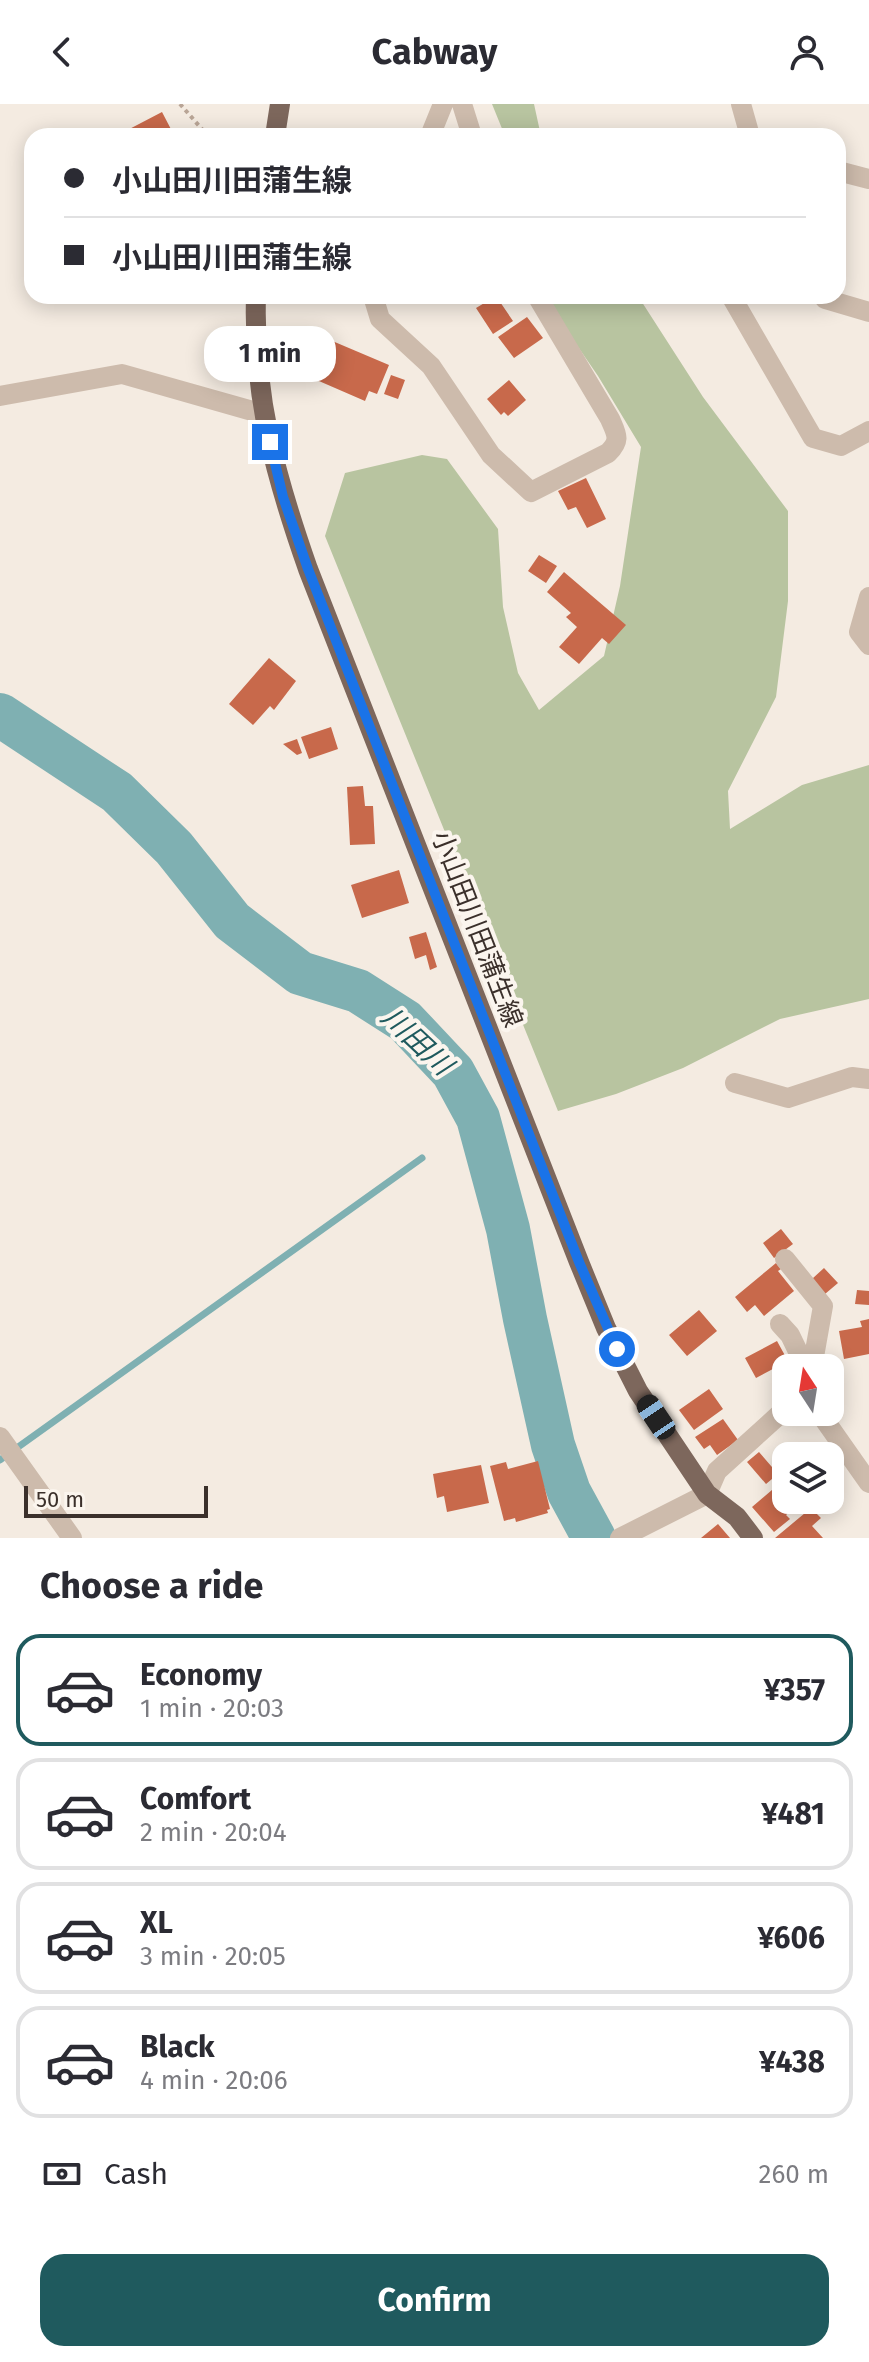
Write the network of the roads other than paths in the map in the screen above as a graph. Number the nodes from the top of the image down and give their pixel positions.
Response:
1 (280, 104) edge
2 (443, 104) edge
3 (462, 104) edge
4 (741, 104) edge
5 (276, 128) edge
6 (433, 128) edge
7 (470, 128) edge
8 (748, 128) edge
9 (846, 173) edge
10 (869, 179) edge
11 (256, 304) edge
12 (375, 304) edge
13 (542, 304) edge
14 (736, 304) edge
15 (842, 304) edge
16 (869, 312) edge
17 (0, 396) edge
18 (263, 414) junction
19 (869, 431) edge
20 (869, 597) edge
21 (869, 645) edge
22 (869, 1079) edge
23 (735, 1083) dead end
24 (785, 1259) dead end
25 (780, 1324) dead end
26 (801, 1354) edge
27 (812, 1354) edge
28 (772, 1421) edge
29 (829, 1426) edge
30 (1, 1438) edge
31 (869, 1483) edge
32 (707, 1494) junction
33 (628, 1534) edge
34 (72, 1538) edge
35 (753, 1538) edge

1 - 5 main road
2 - 6 street
3 - 7 street
4 - 8 street
9 - 10 street
11 - 18 main road, 小山田川田蒲生線
12 - 13 street
14 - 19 street
15 - 16 street
17 - 18 street
18 - 32 main road, 小山田川田蒲生線
20 - 21 street
22 - 23 street
24 - 27 street
25 - 26 street
28 - 32 street
29 - 31 street
30 - 34 street
32 - 33 street
32 - 35 main road, 小山田川田蒲生線

